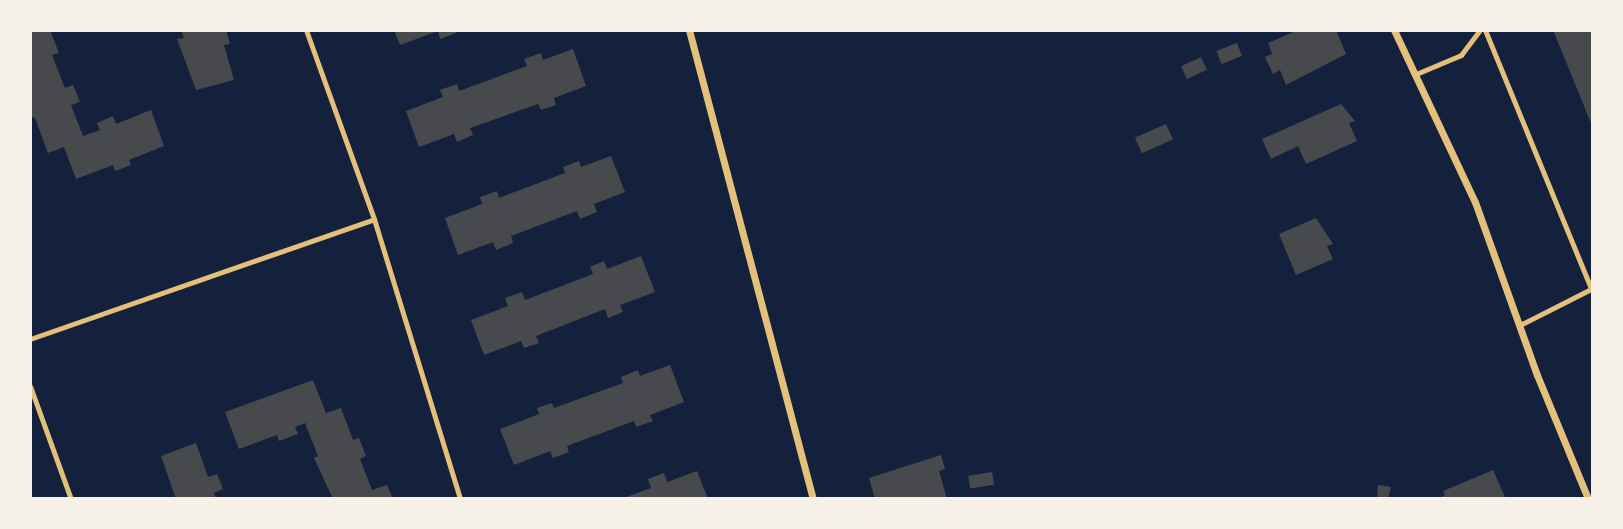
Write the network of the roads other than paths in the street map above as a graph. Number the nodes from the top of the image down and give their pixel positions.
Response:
1 (306, 30) edge
2 (689, 30) edge
3 (1394, 30) edge
4 (1483, 30) edge
5 (1416, 74) junction
6 (374, 219) junction
7 (1592, 290) edge
8 (1522, 324) junction
9 (30, 339) edge
10 (30, 386) edge
11 (71, 499) edge
12 (460, 499) edge
13 (813, 499) edge
14 (1588, 499) edge

1 - 6 lane
2 - 13 street
3 - 5 street
4 - 5 lane
4 - 7 lane
5 - 8 street
6 - 9 lane
6 - 12 lane
7 - 8 lane
8 - 14 street
10 - 11 lane

